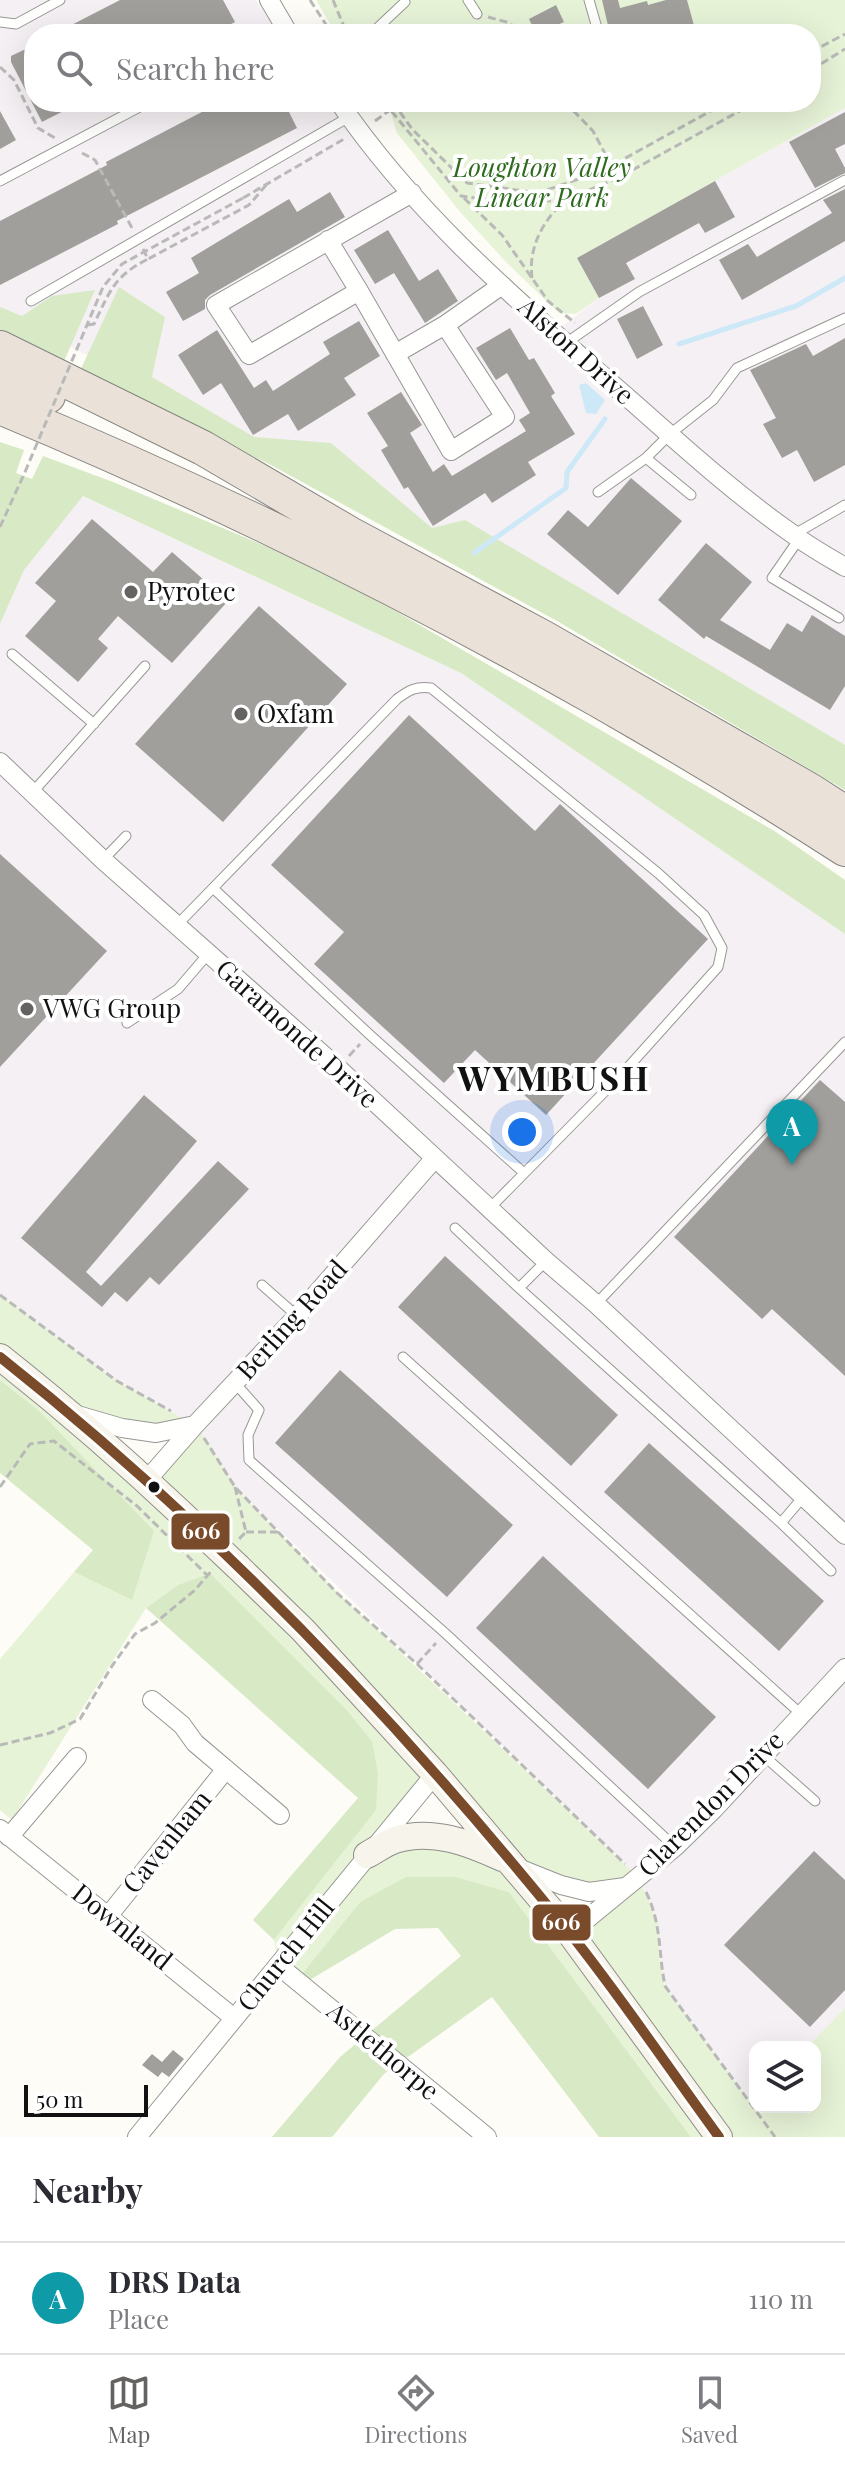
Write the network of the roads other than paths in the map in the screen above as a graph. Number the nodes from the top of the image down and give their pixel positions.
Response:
1 (60, 0) edge
2 (269, 0) edge
3 (468, 0) edge
4 (589, 0) edge
5 (407, 1) edge
6 (477, 14) road end
7 (0, 22) edge
8 (281, 24) edge
9 (382, 24) edge
10 (596, 24) edge
11 (130, 112) edge
12 (349, 117) edge
13 (845, 180) edge
14 (0, 181) edge
15 (412, 193) junction
16 (328, 240) junction
17 (502, 285) junction
18 (359, 291) junction
19 (31, 301) dead end
20 (845, 318) edge
21 (445, 325) junction
22 (566, 343) junction
23 (0, 348) edge
24 (395, 354) junction
25 (0, 376) edge
26 (0, 407) edge
27 (0, 430) edge
28 (670, 434) junction
29 (646, 458) junction
30 (598, 492) dead end
31 (691, 495) dead end
32 (845, 505) edge
33 (237, 514) junction
34 (350, 534) junction
35 (796, 537) junction
36 (845, 567) edge
37 (839, 618) dead end
38 (12, 654) dead end
39 (145, 666) dead end
40 (94, 724) junction
41 (0, 762) edge
42 (32, 793) junction
43 (845, 813) edge
44 (126, 836) dead end
45 (845, 849) edge
46 (103, 860) junction
47 (214, 889) junction
48 (177, 925) junction
49 (208, 954) junction
50 (127, 1023) dead end
51 (845, 1042) edge
52 (435, 1158) junction
53 (524, 1173) junction
54 (490, 1208) junction
55 (455, 1228) dead end
56 (546, 1261) junction
57 (262, 1285) dead end
58 (519, 1288) junction
59 (596, 1304) junction
60 (297, 1316) junction
61 (0, 1357) edge
62 (403, 1357) dead end
63 (235, 1383) junction
64 (72, 1414) junction
65 (195, 1425) junction
66 (147, 1480) junction
67 (803, 1497) junction
68 (781, 1523) junction
69 (845, 1535) edge
70 (831, 1571) dead end
71 (845, 1668) edge
72 (152, 1700) dead end
73 (801, 1714) junction
74 (764, 1756) junction
75 (77, 1757) dead end
76 (226, 1769) junction
77 (435, 1774) junction
78 (815, 1801) dead end
79 (280, 1815) dead end
80 (5, 1833) edge
81 (675, 1847) junction
82 (367, 1855) junction
83 (511, 1863) junction
84 (632, 1882) junction
85 (109, 1915) junction
86 (570, 1933) junction
87 (279, 1966) junction
88 (234, 2018) junction
89 (485, 2136) edge
90 (137, 2137) edge
91 (719, 2137) edge

1 - 7 lane
2 - 8 street
3 - 6 lane
4 - 10 lane
5 - 9 lane
11 - 14 lane
12 - 15 street, Alston Drive
12 - 19 lane
13 - 22 lane
15 - 16 street
15 - 17 street, Alston Drive
16 - 18 street
16 - 18 street
17 - 21 street
17 - 22 street, Alston Drive
18 - 24 street
20 - 28 lane
21 - 24 street
21 - 24 street
22 - 28 street, Alston Drive
23 - 34 highway
25 - 34 highway
26 - 33 highway
27 - 33 highway
28 - 29 lane
28 - 35 street, Alston Drive
29 - 30 lane
29 - 31 lane
32 - 35 lane
33 - 45 highway
34 - 43 highway
35 - 36 street, Alston Drive
35 - 37 lane
38 - 40 lane
39 - 40 lane
40 - 42 lane
41 - 42 street, Garamonde Drive
42 - 46 street, Garamonde Drive
44 - 46 lane
46 - 48 street, Garamonde Drive
47 - 48 lane
47 - 53 lane
47 - 53 lane
48 - 49 street, Garamonde Drive
49 - 50 lane
49 - 52 street, Garamonde Drive
51 - 59 lane
52 - 54 street, Garamonde Drive
52 - 60 street, Berling Road
53 - 54 lane
54 - 56 street, Garamonde Drive
55 - 58 lane
56 - 58 lane
56 - 59 street, Garamonde Drive
57 - 60 lane
58 - 68 lane
59 - 67 street, Garamonde Drive
60 - 63 street, Berling Road
61 - 64 street
62 - 73 lane
63 - 65 street, Berling Road
63 - 81 lane
64 - 65 street
64 - 66 street
65 - 66 street, Berling Road
66 - 77 street, bridge
67 - 68 lane
67 - 69 street, Garamonde Drive
68 - 70 lane
71 - 73 street, Clarendon Drive
72 - 76 street, Cavenham
73 - 74 street, Clarendon Drive
74 - 78 lane
74 - 81 street, Clarendon Drive
75 - 80 street, Downland
76 - 79 street, Cavenham
76 - 85 street, Cavenham
77 - 82 street, Church Hill
77 - 83 street
80 - 85 street, Downland
81 - 84 street, Clarendon Drive
82 - 83 street
82 - 87 street, Church Hill
83 - 84 street, Clarendon Drive
83 - 86 street
84 - 86 street, Clarendon Drive
85 - 88 street, Downland
86 - 91 street
87 - 88 street, Church Hill
87 - 89 street, Astlethorpe
88 - 90 street, Church Hill

